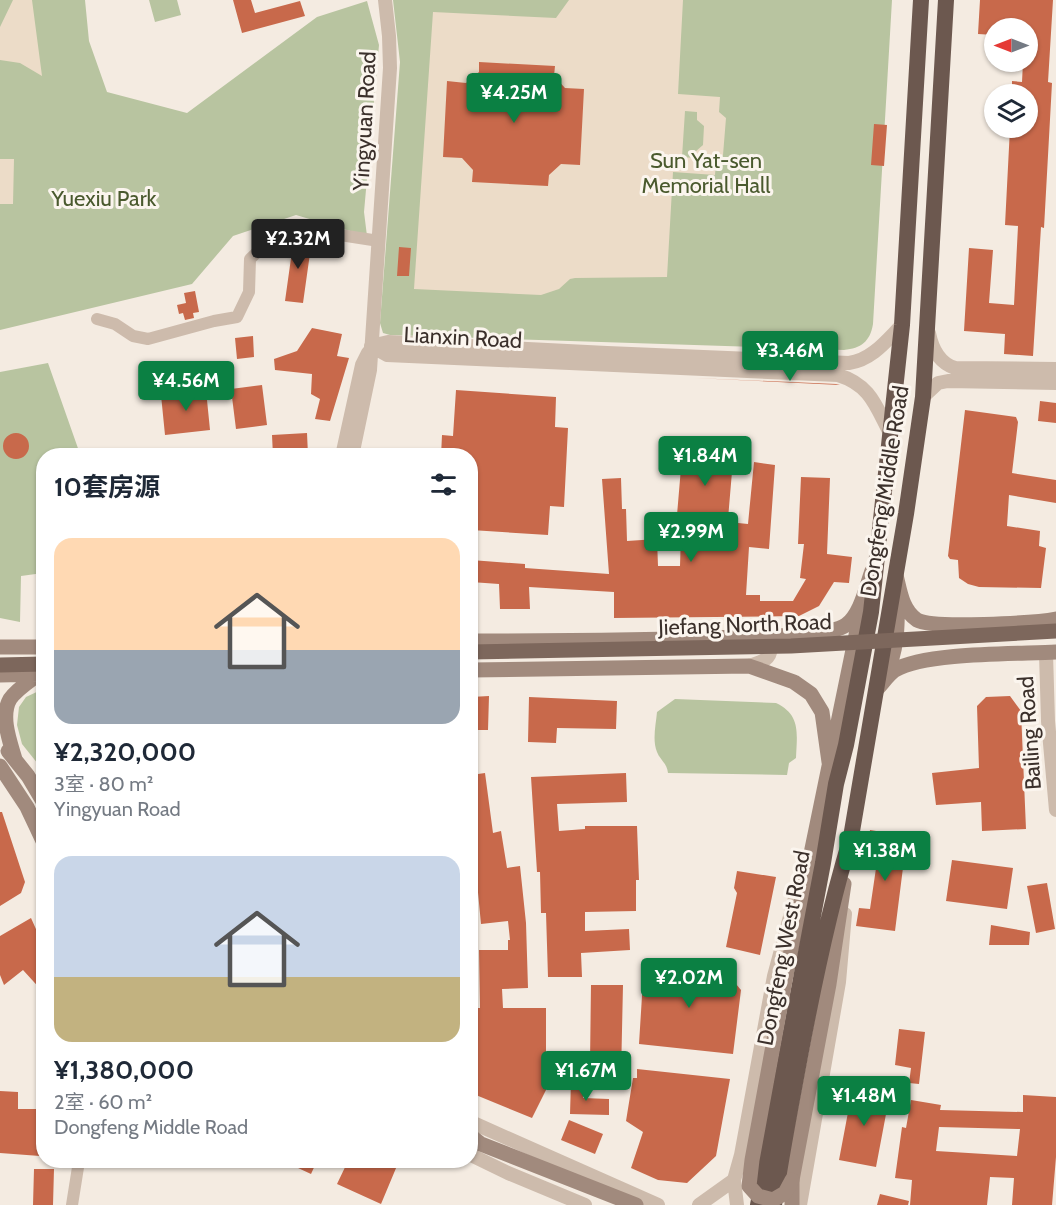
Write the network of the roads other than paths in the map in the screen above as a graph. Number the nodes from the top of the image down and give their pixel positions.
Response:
1 (385, 0) edge
2 (921, 0) edge
3 (946, 0) edge
4 (379, 241) junction
5 (97, 319) dead end
6 (902, 325) junction
7 (928, 330) junction
8 (371, 346) junction
9 (1056, 369) edge
10 (1056, 382) edge
11 (923, 397) junction
12 (891, 435) junction
13 (344, 448) edge
14 (354, 448) edge
15 (877, 557) junction
16 (896, 575) junction
17 (1055, 623) edge
18 (759, 636) junction
19 (1056, 639) edge
20 (478, 641) edge
21 (0, 646) edge
22 (36, 647) edge
23 (1053, 650) edge
24 (478, 652) edge
25 (0, 657) edge
26 (36, 657) edge
27 (478, 660) edge
28 (0, 665) edge
29 (749, 666) junction
30 (36, 670) edge
31 (478, 670) edge
32 (36, 672) edge
33 (0, 675) edge
34 (36, 676) edge
35 (876, 690) junction
36 (0, 741) edge
37 (15, 759) junction
38 (829, 762) junction
39 (0, 766) edge
40 (836, 784) junction
41 (36, 790) edge
42 (1056, 810) edge
43 (820, 816) junction
44 (36, 826) edge
45 (851, 837) junction
46 (822, 983) junction
47 (478, 1125) edge
48 (478, 1146) edge
49 (478, 1147) edge
50 (78, 1168) edge
51 (734, 1180) junction
52 (794, 1198) edge
53 (72, 1205) edge
54 (585, 1205) edge
55 (636, 1205) edge
56 (658, 1205) edge
57 (699, 1205) edge
58 (737, 1205) edge
59 (758, 1205) edge
60 (774, 1205) edge

1 - 4 street, Yingyuan Road
2 - 6 highway, Dongfeng Middle Road
3 - 7 highway, Dongfeng Middle Road
4 - 5 street
4 - 8 street, Yingyuan Road
6 - 8 street, Lianxin Road
6 - 12 highway, Dongfeng Middle Road
7 - 9 street
7 - 11 highway, Dongfeng Middle Road
8 - 12 street, Lianxin Road
8 - 13 street, Yingyuan Road
8 - 14 street
10 - 11 street
11 - 16 highway, Dongfeng Middle Road
12 - 15 highway, Dongfeng Middle Road
15 - 18 main road, Jiefang North Road
15 - 38 main road
15 - 40 highway, Dongfeng West Road
16 - 17 main road
16 - 35 highway, Dongfeng Middle Road
17 - 23 main road
17 - 24 main road, Jiefang North Road, bridge
18 - 20 main road, Jiefang North Road
18 - 29 street
19 - 27 main road, Jiefang North Road
21 - 22 main road
23 - 35 main road
23 - 42 street, Bailing Road
25 - 26 main road
28 - 30 main road
29 - 31 main road, Jiefang North Road
29 - 38 main road, Jiefang North Road
32 - 33 main road
34 - 37 main road
35 - 45 highway, Dongfeng Middle Road
36 - 37 main road
37 - 41 main road
38 - 40 main road, Jiefang North Road
38 - 43 main road
39 - 44 main road
40 - 59 highway, Dongfeng West Road
43 - 51 street
43 - 52 main road, bridge
45 - 46 highway, Dongfeng Middle Road
45 - 52 street
46 - 52 main road
46 - 60 highway, Dongfeng West Road
47 - 56 street
48 - 55 main road
49 - 54 street
50 - 53 street
51 - 57 street
51 - 58 street

